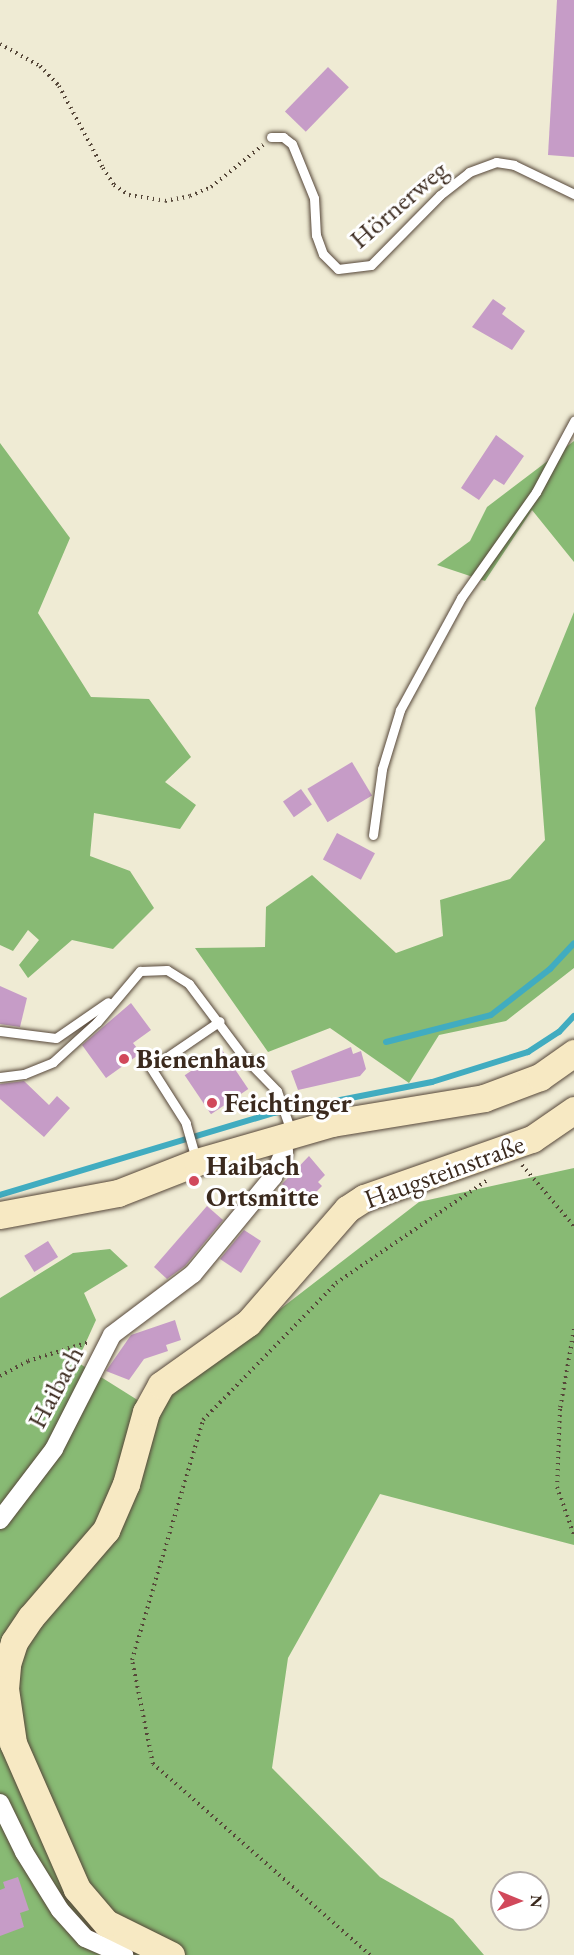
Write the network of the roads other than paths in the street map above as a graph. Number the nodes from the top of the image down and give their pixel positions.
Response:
1 (271, 137) road end
2 (574, 194) edge
3 (574, 421) edge
4 (373, 835) dead end
5 (114, 997) junction
6 (219, 1021) junction
7 (0, 1031) edge
8 (574, 1053) edge
9 (0, 1077) edge
10 (574, 1110) edge
11 (287, 1131) junction
12 (194, 1152) junction
13 (0, 1215) edge
14 (1, 1520) edge
15 (0, 1803) edge
16 (166, 1954) edge
17 (124, 1955) edge

1 - 2 lane, Hörnerweg
3 - 4 lane
5 - 6 lane
5 - 7 lane
5 - 9 lane
6 - 11 lane
6 - 12 lane
8 - 11 main road
10 - 16 main road, Haugsteinstraße
11 - 12 main road
11 - 14 street, Haibach
12 - 13 main road
15 - 17 street

